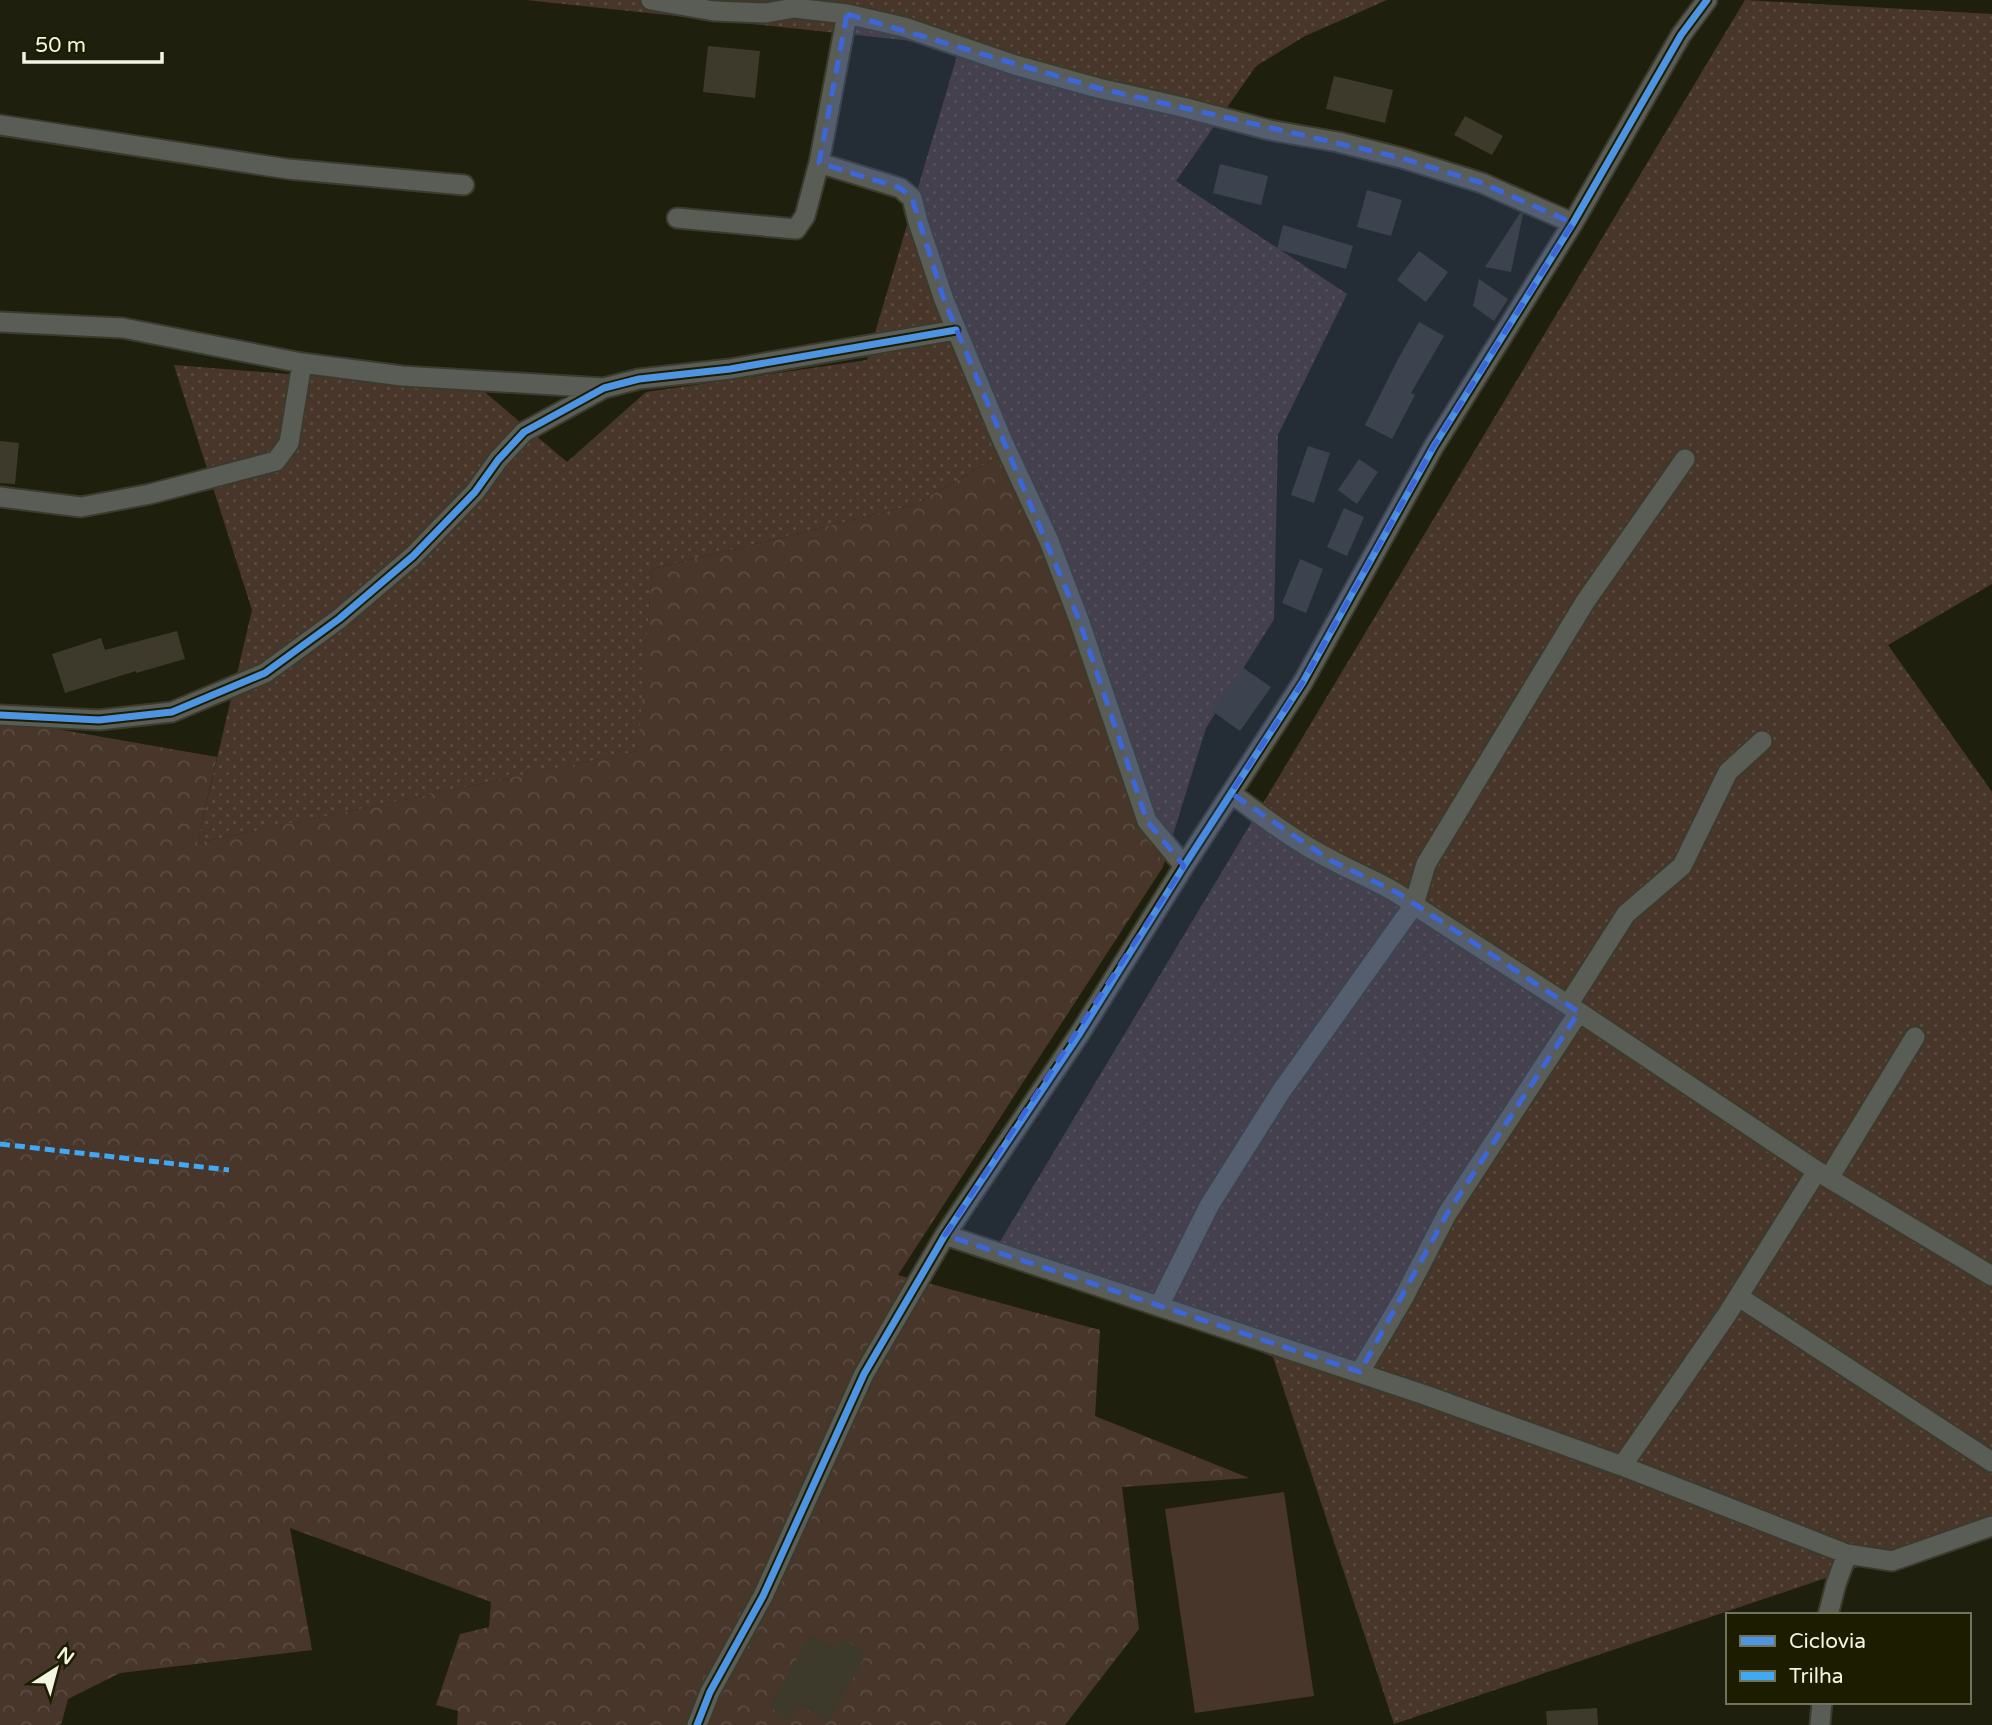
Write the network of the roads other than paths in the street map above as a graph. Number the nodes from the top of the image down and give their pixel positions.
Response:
1 (651, 0) edge
2 (1707, 0) edge
3 (795, 4) edge
4 (847, 14) junction
5 (0, 125) edge
6 (819, 163) junction
7 (464, 185) dead end
8 (677, 218) dead end
9 (1573, 223) junction
10 (0, 322) edge
11 (956, 330) junction
12 (302, 363) junction
13 (604, 388) junction
14 (1685, 460) dead end
15 (0, 497) edge
16 (0, 715) edge
17 (1762, 741) dead end
18 (1231, 793) junction
19 (1184, 866) junction
20 (1414, 905) junction
21 (1574, 1008) junction
22 (1915, 1037) dead end
23 (1823, 1175) junction
24 (945, 1235) junction
25 (1992, 1276) edge
26 (1739, 1297) junction
27 (1159, 1306) junction
28 (1360, 1373) junction
29 (1992, 1462) edge
30 (1622, 1466) junction
31 (1992, 1526) edge
32 (1847, 1554) junction
33 (1829, 1613) edge
34 (1822, 1704) edge
35 (697, 1725) edge
36 (1820, 1725) edge

1 - 3 street
2 - 9 street
3 - 4 street
4 - 6 street
4 - 9 street
5 - 7 street
6 - 8 street
6 - 11 street
9 - 18 street
10 - 12 street
11 - 13 street
11 - 19 street
12 - 13 street
12 - 15 street
13 - 16 street
14 - 20 street
17 - 21 street
18 - 19 street
18 - 20 street
19 - 24 street
20 - 21 street
20 - 27 street
21 - 23 street
21 - 28 street
22 - 23 street
23 - 25 street
23 - 26 street
24 - 27 street
24 - 35 street
26 - 29 street
26 - 30 street
27 - 28 street
28 - 30 street
30 - 32 street
31 - 32 street
32 - 33 street
34 - 36 street

